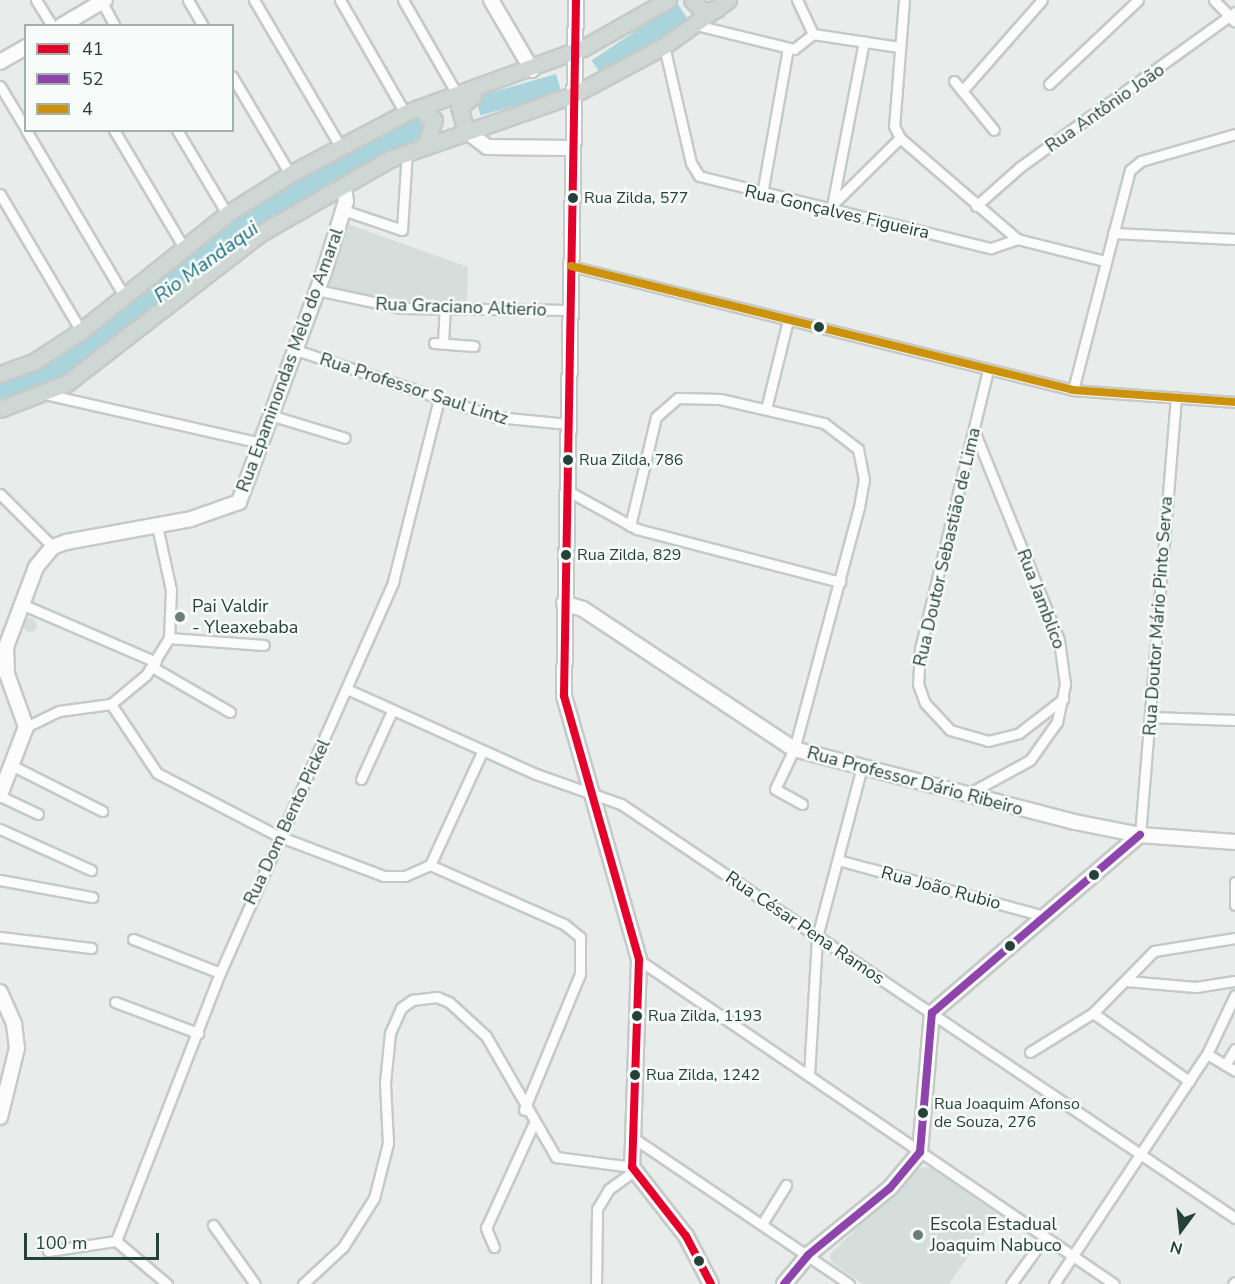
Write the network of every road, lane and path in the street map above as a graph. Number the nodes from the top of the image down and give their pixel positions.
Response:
1 (36, 0) edge
2 (188, 0) edge
3 (254, 0) edge
4 (340, 0) edge
5 (403, 0) edge
6 (491, 0) edge
7 (576, 0) edge
8 (693, 0) edge
9 (796, 0) edge
10 (903, 0) edge
11 (1138, 0) edge
12 (1214, 0) edge
13 (103, 1) edge
14 (666, 1) edge
15 (1040, 1) edge
16 (718, 7) edge
17 (1234, 17) edge
18 (51, 24) edge
19 (64, 24) edge
20 (114, 24) edge
21 (202, 24) edge
22 (696, 25) junction
23 (813, 34) junction
24 (864, 41) junction
25 (664, 46) junction
26 (24, 48) edge
27 (788, 48) junction
28 (899, 48) junction
29 (574, 52) junction
30 (0, 62) edge
31 (532, 70) junction
32 (234, 79) edge
33 (954, 81) dead end
34 (1049, 84) dead end
35 (0, 86) edge
36 (488, 87) junction
37 (962, 91) junction
38 (573, 95) junction
39 (458, 96) junction
40 (411, 110) junction
41 (24, 127) edge
42 (994, 130) dead end
43 (466, 131) junction
44 (27, 132) edge
45 (115, 132) edge
46 (178, 132) edge
47 (1235, 134) edge
48 (900, 138) junction
49 (426, 143) junction
50 (340, 146) junction
51 (571, 148) junction
52 (407, 150) junction
53 (290, 174) junction
54 (344, 188) junction
55 (0, 194) edge
56 (762, 194) junction
57 (976, 206) junction
58 (832, 208) junction
59 (343, 210) junction
60 (227, 214) junction
61 (1113, 233) junction
62 (1017, 238) junction
63 (1235, 239) edge
64 (184, 248) junction
65 (1105, 261) junction
66 (571, 266) junction
67 (317, 290) junction
68 (124, 296) junction
69 (445, 309) junction
70 (572, 310) junction
71 (788, 320) junction
72 (81, 331) junction
73 (474, 346) dead end
74 (296, 350) junction
75 (988, 370) junction
76 (0, 374) edge
77 (1073, 390) junction
78 (45, 394) junction
79 (1176, 397) junction
80 (439, 399) junction
81 (1235, 402) edge
82 (0, 409) edge
83 (766, 409) junction
84 (270, 415) junction
85 (569, 424) junction
86 (974, 431) junction
87 (345, 438) dead end
88 (261, 443) junction
89 (568, 491) junction
90 (0, 494) edge
91 (157, 526) junction
92 (630, 526) junction
93 (52, 547) junction
94 (840, 582) junction
95 (19, 603) junction
96 (564, 603) junction
97 (169, 638) junction
98 (264, 645) dead end
99 (154, 665) junction
100 (349, 690) junction
101 (1063, 699) junction
102 (111, 704) junction
103 (392, 711) junction
104 (230, 712) dead end
105 (1150, 717) junction
106 (1235, 720) edge
107 (26, 727) junction
108 (794, 749) junction
109 (482, 752) junction
110 (13, 766) junction
111 (861, 770) junction
112 (361, 779) dead end
113 (589, 789) junction
114 (0, 795) edge
115 (964, 797) junction
116 (802, 804) dead end
117 (102, 811) dead end
118 (38, 813) dead end
119 (0, 829) edge
120 (1140, 834) junction
121 (278, 836) junction
122 (1235, 842) edge
123 (838, 860) junction
124 (430, 865) junction
125 (91, 870) dead end
126 (0, 880) edge
127 (1235, 882) edge
128 (92, 897) dead end
129 (1235, 905) edge
130 (1044, 916) junction
131 (0, 937) edge
132 (817, 937) junction
133 (1235, 938) edge
134 (133, 939) dead end
135 (91, 948) dead end
136 (639, 960) junction
137 (220, 973) junction
138 (1126, 981) junction
139 (1235, 981) edge
140 (0, 992) edge
141 (1235, 995) edge
142 (115, 1002) dead end
143 (932, 1013) junction
144 (1093, 1013) junction
145 (198, 1033) junction
146 (1235, 1049) edge
147 (1030, 1052) dead end
148 (1207, 1054) junction
149 (1225, 1065) junction
150 (1235, 1071) edge
151 (809, 1076) junction
152 (1189, 1081) junction
153 (524, 1110) junction
154 (0, 1117) edge
155 (533, 1125) junction
156 (632, 1137) junction
157 (921, 1152) junction
158 (1140, 1155) junction
159 (633, 1169) junction
160 (786, 1185) dead end
161 (1235, 1218) edge
162 (762, 1224) junction
163 (213, 1225) dead end
164 (1045, 1237) junction
165 (116, 1241) junction
166 (494, 1247) dead end
167 (48, 1251) dead end
168 (808, 1255) junction
169 (1072, 1256) junction
170 (167, 1284) edge
171 (255, 1284) edge
172 (303, 1284) edge
173 (596, 1284) edge
174 (711, 1284) edge
175 (784, 1284) edge
176 (849, 1284) edge
177 (1011, 1284) edge
178 (1054, 1284) edge
179 (1114, 1284) edge

1 - 18 street
2 - 21 street
3 - 50 street
4 - 40 street
5 - 39 street
6 - 31 street
7 - 29 street
8 - 16 main road
9 - 23 street
10 - 28 street
11 - 34 street
12 - 17 street
13 - 19 street
13 - 20 street
14 - 29 main road
15 - 37 street
16 - 22 main road
17 - 57 street, Rua Antônio João
22 - 25 main road
22 - 27 street
23 - 24 street
23 - 27 street
24 - 28 street
24 - 58 street
25 - 38 main road
25 - 56 street, Rua Gonçalves Figueira
26 - 30 street
27 - 56 street
28 - 48 street
29 - 31 main road
29 - 38 street
31 - 36 main road
32 - 53 street
33 - 37 street
35 - 41 street
36 - 39 main road
36 - 43 main road
37 - 42 street
38 - 43 main road
38 - 51 street
39 - 40 main road
40 - 49 main road
40 - 50 main road
43 - 49 main road
43 - 51 street
44 - 68 street
45 - 64 street
46 - 60 street
47 - 61 street
48 - 57 street
48 - 58 street
49 - 52 main road
50 - 53 main road
51 - 66 street
52 - 54 main road
52 - 59 street
53 - 60 main road
54 - 59 street, Rua Epaminondas Melo do Amaral
54 - 78 main road
55 - 72 street
56 - 58 street, Rua Gonçalves Figueira
57 - 62 street
58 - 62 street, Rua Gonçalves Figueira
59 - 67 street, Rua Epaminondas Melo do Amaral
60 - 64 main road
61 - 63 street
61 - 65 street
62 - 65 street
64 - 68 main road
65 - 77 street
66 - 70 street
66 - 71 street
67 - 69 street, Rua Graciano Altierio
67 - 74 street, Rua Epaminondas Melo do Amaral
68 - 72 main road
69 - 70 street, Rua Graciano Altierio
69 - 73 street
70 - 85 street
71 - 75 street
71 - 83 street
72 - 76 main road
74 - 80 street, Rua Professor Saul Lintz
74 - 84 street, Rua Epaminondas Melo do Amaral
75 - 77 street
75 - 86 street, Rua Doutor Sebastião de Lima
77 - 79 street
78 - 82 main road
78 - 88 street
79 - 81 street
79 - 105 street, Rua Doutor Mário Pinto Serva
80 - 85 street, Rua Professor Saul Lintz
80 - 100 street, Rua Dom Bento Pickel
83 - 92 street
83 - 94 street
84 - 87 street
84 - 88 street, Rua Epaminondas Melo do Amaral
85 - 89 street
86 - 101 street, Rua Jamblico
86 - 101 street, Rua Doutor Sebastião de Lima
88 - 91 street, Rua Epaminondas Melo do Amaral
89 - 92 street
89 - 96 street
90 - 93 street
91 - 93 street, Rua Epaminondas Melo do Amaral
91 - 97 street
92 - 94 street
93 - 95 street
94 - 108 street
95 - 99 street
95 - 107 street
96 - 108 street, Rua Professor Dário Ribeiro
96 - 113 street
97 - 98 street
97 - 99 street
99 - 102 street
99 - 104 street
100 - 103 street, Rua César Pena Ramos
100 - 121 street, Rua Dom Bento Pickel
101 - 115 street, Rua Jamblico
102 - 107 street
102 - 121 street
103 - 109 street, Rua César Pena Ramos
103 - 112 street
105 - 106 street
105 - 120 street, Rua Doutor Mário Pinto Serva
107 - 110 street
108 - 111 street, Rua Professor Dário Ribeiro
108 - 116 street
109 - 113 street, Rua César Pena Ramos
109 - 124 street
110 - 114 street
110 - 117 street
111 - 115 street, Rua Professor Dário Ribeiro
111 - 123 street
113 - 132 street, Rua César Pena Ramos
113 - 136 street
114 - 118 street
115 - 120 street, Rua Professor Dário Ribeiro
119 - 125 street
120 - 122 street, Rua Professor Dário Ribeiro
120 - 130 street
121 - 124 street
121 - 137 street, Rua Dom Bento Pickel
123 - 130 street, Rua João Rubio
123 - 132 street
124 - 153 street
126 - 128 street
127 - 129 street
130 - 143 street
131 - 135 street
132 - 143 street, Rua César Pena Ramos
132 - 151 street
133 - 138 street
134 - 137 street
136 - 151 street
136 - 156 street
137 - 145 street, Rua Dom Bento Pickel
138 - 139 street
138 - 144 street
140 - 154 street
141 - 148 street
142 - 145 street
143 - 157 street
143 - 158 street, Rua César Pena Ramos
144 - 147 street
144 - 152 street
145 - 165 street, Rua Dom Bento Pickel
146 - 149 street
148 - 149 street
148 - 152 street
149 - 150 street
151 - 157 street
152 - 158 street
153 - 155 street
153 - 172 street
155 - 159 street
155 - 166 street
156 - 159 street
156 - 162 street
157 - 164 street
157 - 168 street
158 - 161 street, Rua César Pena Ramos
158 - 169 street
159 - 173 street
159 - 174 street
160 - 162 street
162 - 168 street
163 - 171 street
164 - 169 street
164 - 177 street
165 - 167 street
165 - 170 street
168 - 175 street
168 - 176 street
169 - 178 street
169 - 179 street

